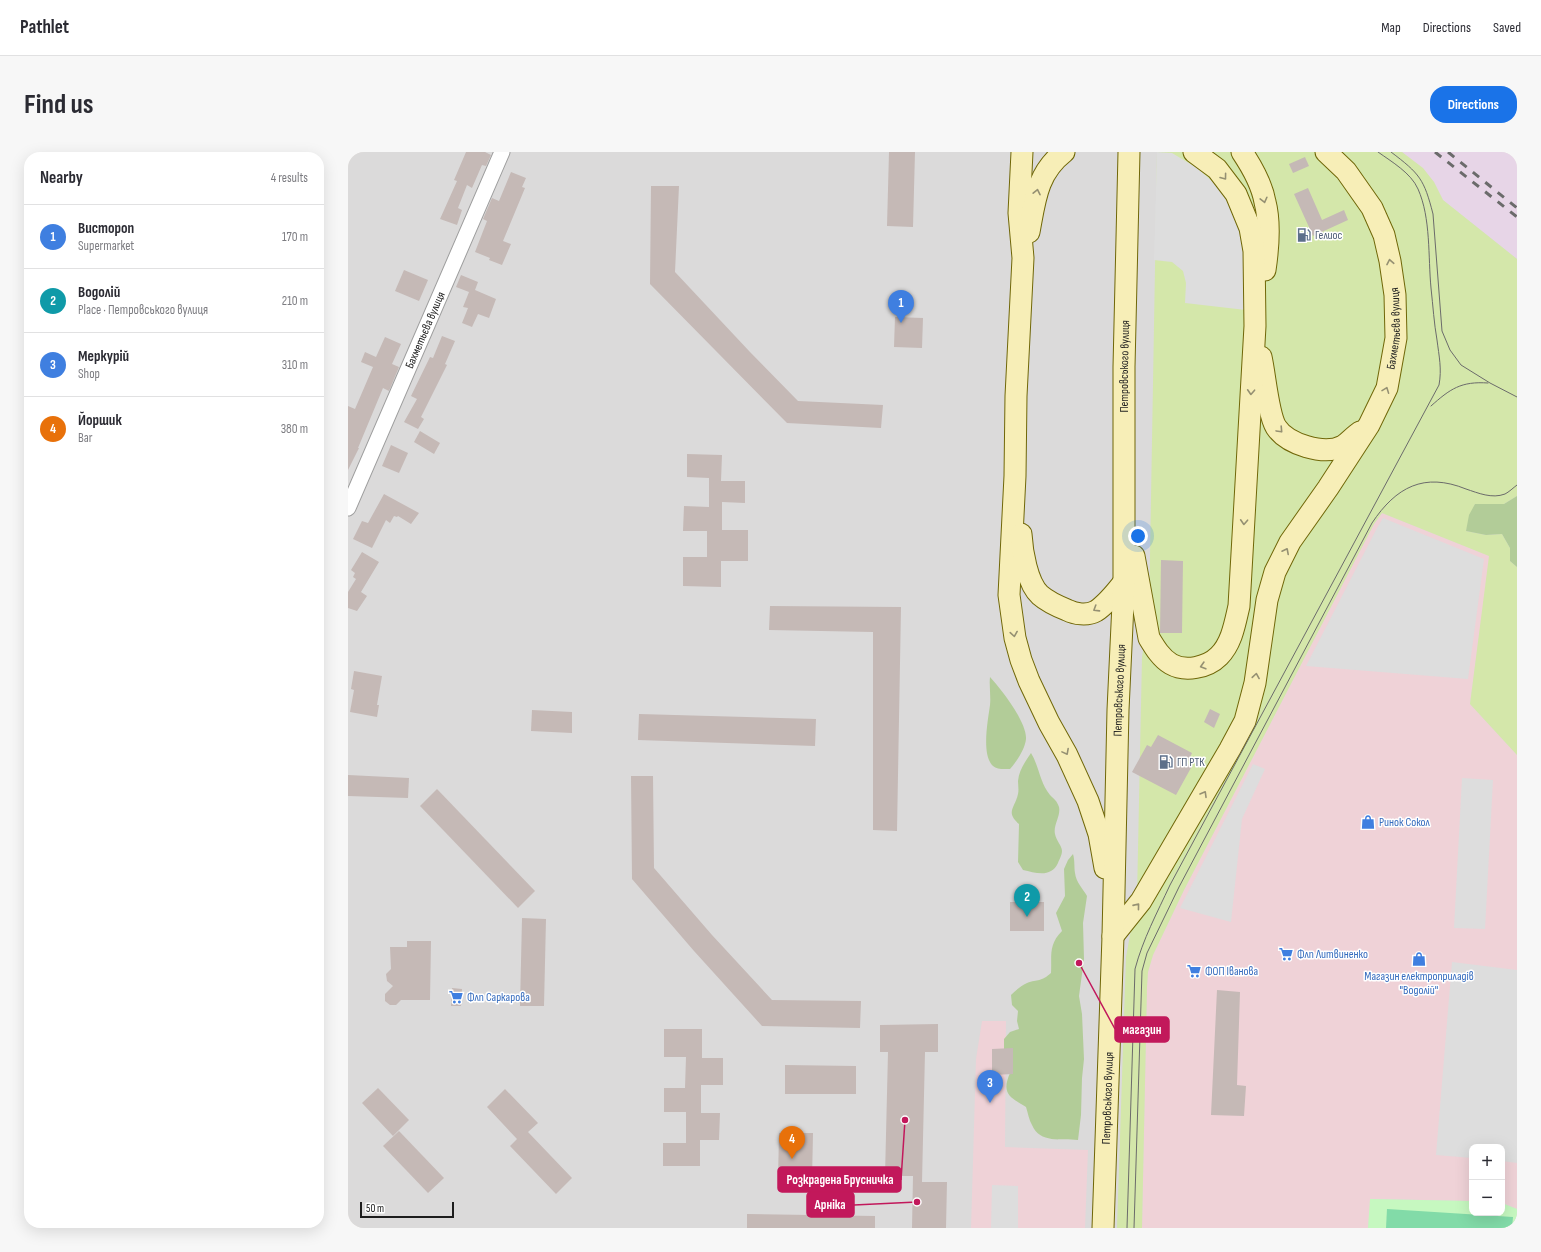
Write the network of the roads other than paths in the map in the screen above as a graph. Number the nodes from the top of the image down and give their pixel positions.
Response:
1 (502, 152) edge
2 (1022, 152) edge
3 (1064, 152) edge
4 (1129, 152) edge
5 (1194, 152) edge
6 (1242, 152) edge
7 (1326, 152) edge
8 (1023, 258) junction
9 (1255, 326) junction
10 (1369, 425) junction
11 (1015, 476) junction
12 (1124, 494) junction
13 (348, 508) edge
14 (1124, 582) junction
15 (1113, 936) junction
16 (1103, 1228) edge

1 - 13 street, Бахметьєва вулиця
2 - 8 main road
8 -> 3 main road
4 - 12 main road, Петровського вулиця
5 -> 9 main road
6 -> 9 main road
10 -> 7 main road, Бахметьєва вулиця
8 - 11 main road
9 -> 10 main road
9 -> 12 main road
15 -> 10 main road, Бахметьєва вулиця
14 -> 11 main road
11 -> 15 main road
12 - 14 main road, Петровського вулиця
14 - 15 main road, Петровського вулиця
15 - 16 main road, Петровського вулиця

